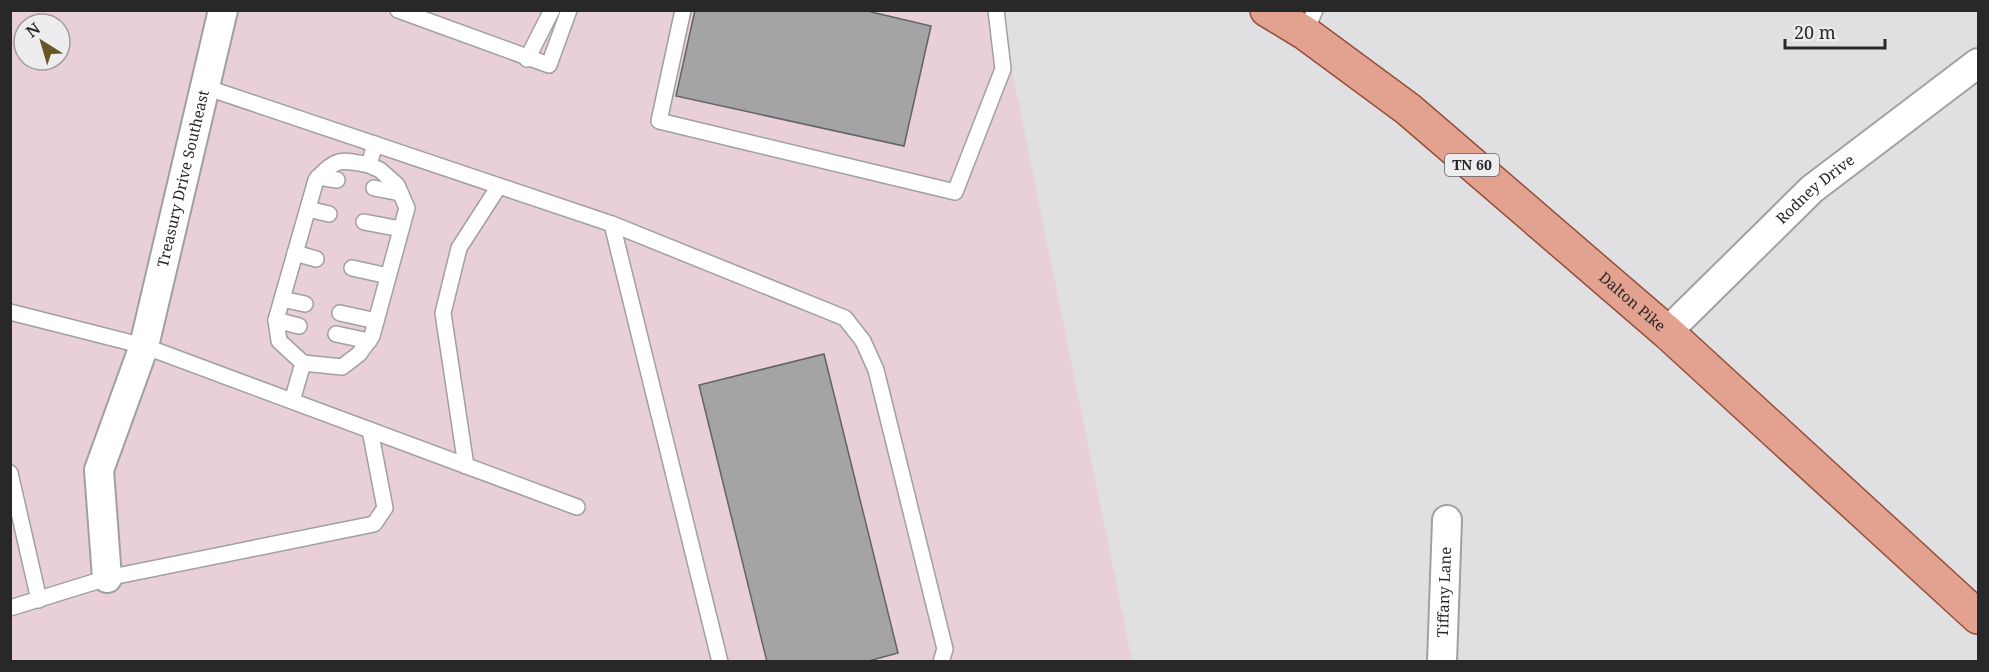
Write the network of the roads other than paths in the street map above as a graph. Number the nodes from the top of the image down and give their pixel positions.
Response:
1 (223, 10) edge
2 (398, 10) edge
3 (552, 10) edge
4 (569, 10) edge
5 (683, 10) edge
6 (996, 10) edge
7 (1267, 10) edge
8 (1310, 22) edge
9 (528, 59) junction
10 (1978, 63) edge
11 (204, 87) junction
12 (375, 144) junction
13 (369, 165) junction
14 (318, 177) junction
15 (337, 180) dead end
16 (499, 186) junction
17 (374, 188) dead end
18 (400, 192) junction
19 (308, 209) junction
20 (329, 214) dead end
21 (364, 222) dead end
22 (612, 224) junction
23 (401, 229) junction
24 (295, 253) junction
25 (316, 259) dead end
26 (352, 268) dead end
27 (388, 276) junction
28 (282, 299) junction
29 (304, 304) dead end
30 (10, 312) edge
31 (340, 313) dead end
32 (276, 320) junction
33 (376, 321) junction
34 (299, 326) dead end
35 (1666, 332) junction
36 (336, 334) dead end
37 (369, 341) junction
38 (144, 346) junction
39 (303, 363) junction
40 (292, 401) junction
41 (370, 430) junction
42 (466, 466) junction
43 (10, 473) edge
44 (577, 507) dead end
45 (1447, 520) dead end
46 (107, 578) junction
47 (39, 600) junction
48 (10, 608) edge
49 (1978, 617) edge
50 (720, 662) edge
51 (941, 662) edge
52 (1442, 662) edge

1 - 11 street, Treasury Drive Southeast
2 - 9 lane
3 - 9 lane
4 - 9 lane
5 - 6 lane
7 - 8 main road, Dalton Pike / TN 60
8 - 35 main road, Dalton Pike / TN 60
10 - 35 street, Rodney Drive
11 - 12 lane
11 - 38 street, Treasury Drive Southeast
12 - 13 lane
12 - 16 lane
13 - 14 lane
13 - 18 lane
14 - 15 lane
14 - 19 lane
16 - 22 lane
16 - 42 lane
17 - 18 lane
18 - 23 lane
19 - 20 lane
19 - 24 lane
21 - 23 lane
22 - 50 lane
22 - 51 lane
23 - 27 lane
24 - 25 lane
24 - 28 lane
26 - 27 lane
27 - 33 lane
28 - 29 lane
28 - 32 lane
30 - 38 lane
31 - 33 lane
32 - 34 lane
32 - 39 lane
33 - 37 lane
35 - 49 main road, Dalton Pike / TN 60
36 - 37 lane
37 - 39 lane
38 - 40 lane
38 - 46 street, Treasury Drive Southeast
39 - 40 lane
40 - 41 lane
41 - 42 lane
41 - 46 lane
42 - 44 lane
43 - 47 lane
45 - 52 street, Tiffany Lane
46 - 47 lane
47 - 48 lane

